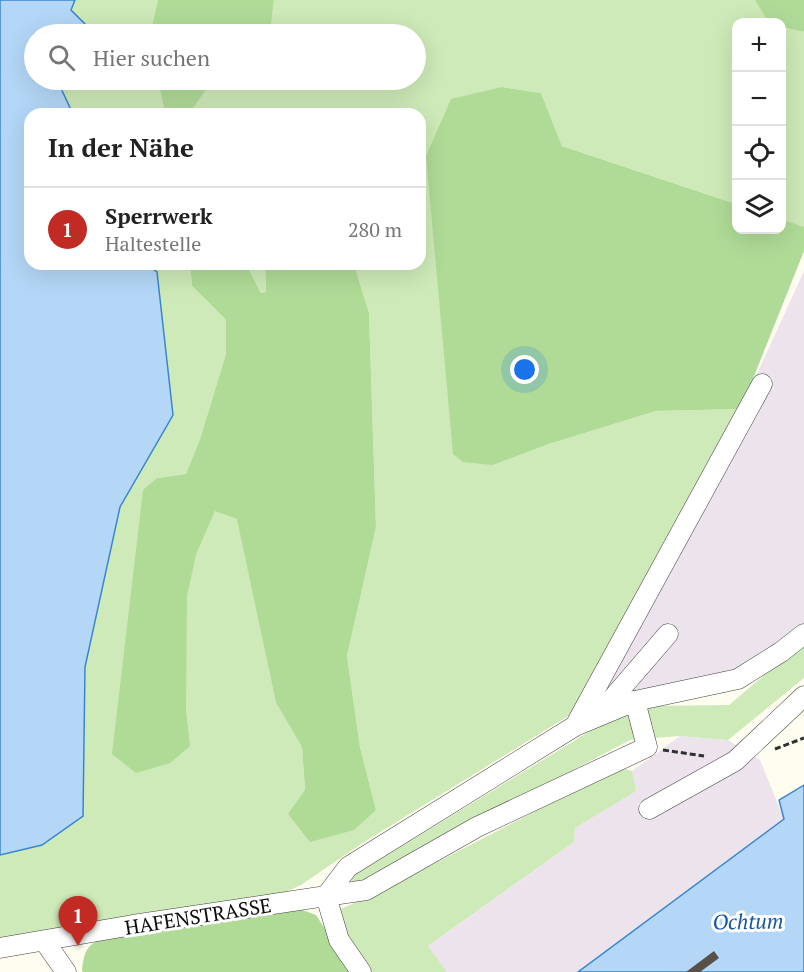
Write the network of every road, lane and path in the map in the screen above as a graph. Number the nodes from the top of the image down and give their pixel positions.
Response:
1 (762, 384) dead end
2 (668, 634) dead end
3 (804, 634) edge
4 (804, 696) edge
5 (634, 701) junction
6 (596, 717) junction
7 (575, 726) junction
8 (648, 809) dead end
9 (326, 896) junction
10 (45, 942) junction
11 (0, 948) edge
12 (66, 972) edge
13 (361, 972) edge

1 - 7 street
2 - 6 street
3 - 5 street
4 - 8 street
5 - 6 street
5 - 9 street, HAFENSTRASSE
6 - 7 street
7 - 9 street
9 - 10 street, HAFENSTRASSE
9 - 13 street
10 - 11 street, HAFENSTRASSE
10 - 12 street

